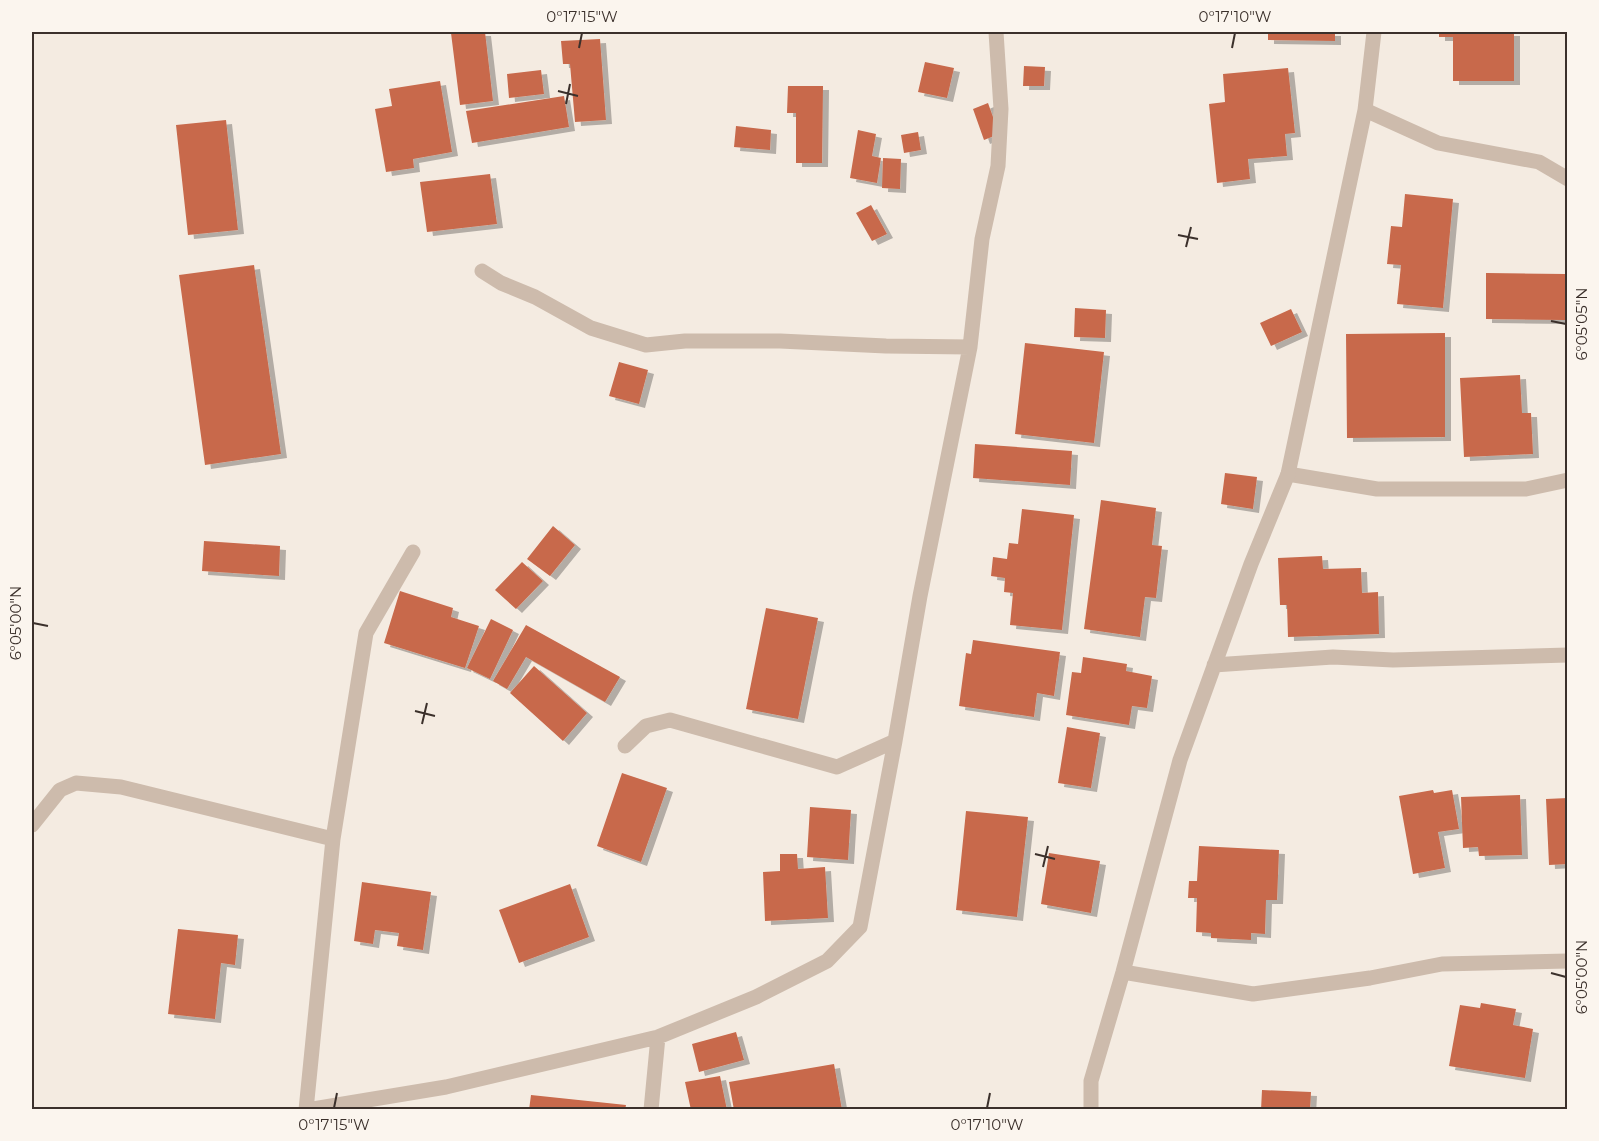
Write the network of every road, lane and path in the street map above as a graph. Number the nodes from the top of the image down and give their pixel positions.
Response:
1 (996, 32) edge
2 (1374, 32) edge
3 (1365, 110) junction
4 (1568, 179) edge
5 (482, 271) dead end
6 (970, 347) junction
7 (1288, 474) junction
8 (1568, 480) edge
9 (413, 552) dead end
10 (1568, 655) edge
11 (1214, 665) junction
12 (895, 741) junction
13 (625, 746) dead end
14 (32, 825) edge
15 (333, 839) junction
16 (1568, 961) edge
17 (1123, 972) junction
18 (658, 1037) junction
19 (306, 1110) edge
20 (651, 1110) edge
21 (1091, 1110) edge

1 - 6 street
2 - 3 street
3 - 4 street
3 - 7 street
5 - 6 street
6 - 12 street
7 - 8 street
7 - 11 street
9 - 15 street
10 - 11 street
11 - 17 street
12 - 13 street
12 - 18 street
14 - 15 street
15 - 19 street
16 - 17 street
17 - 21 street
18 - 19 street
18 - 20 street

